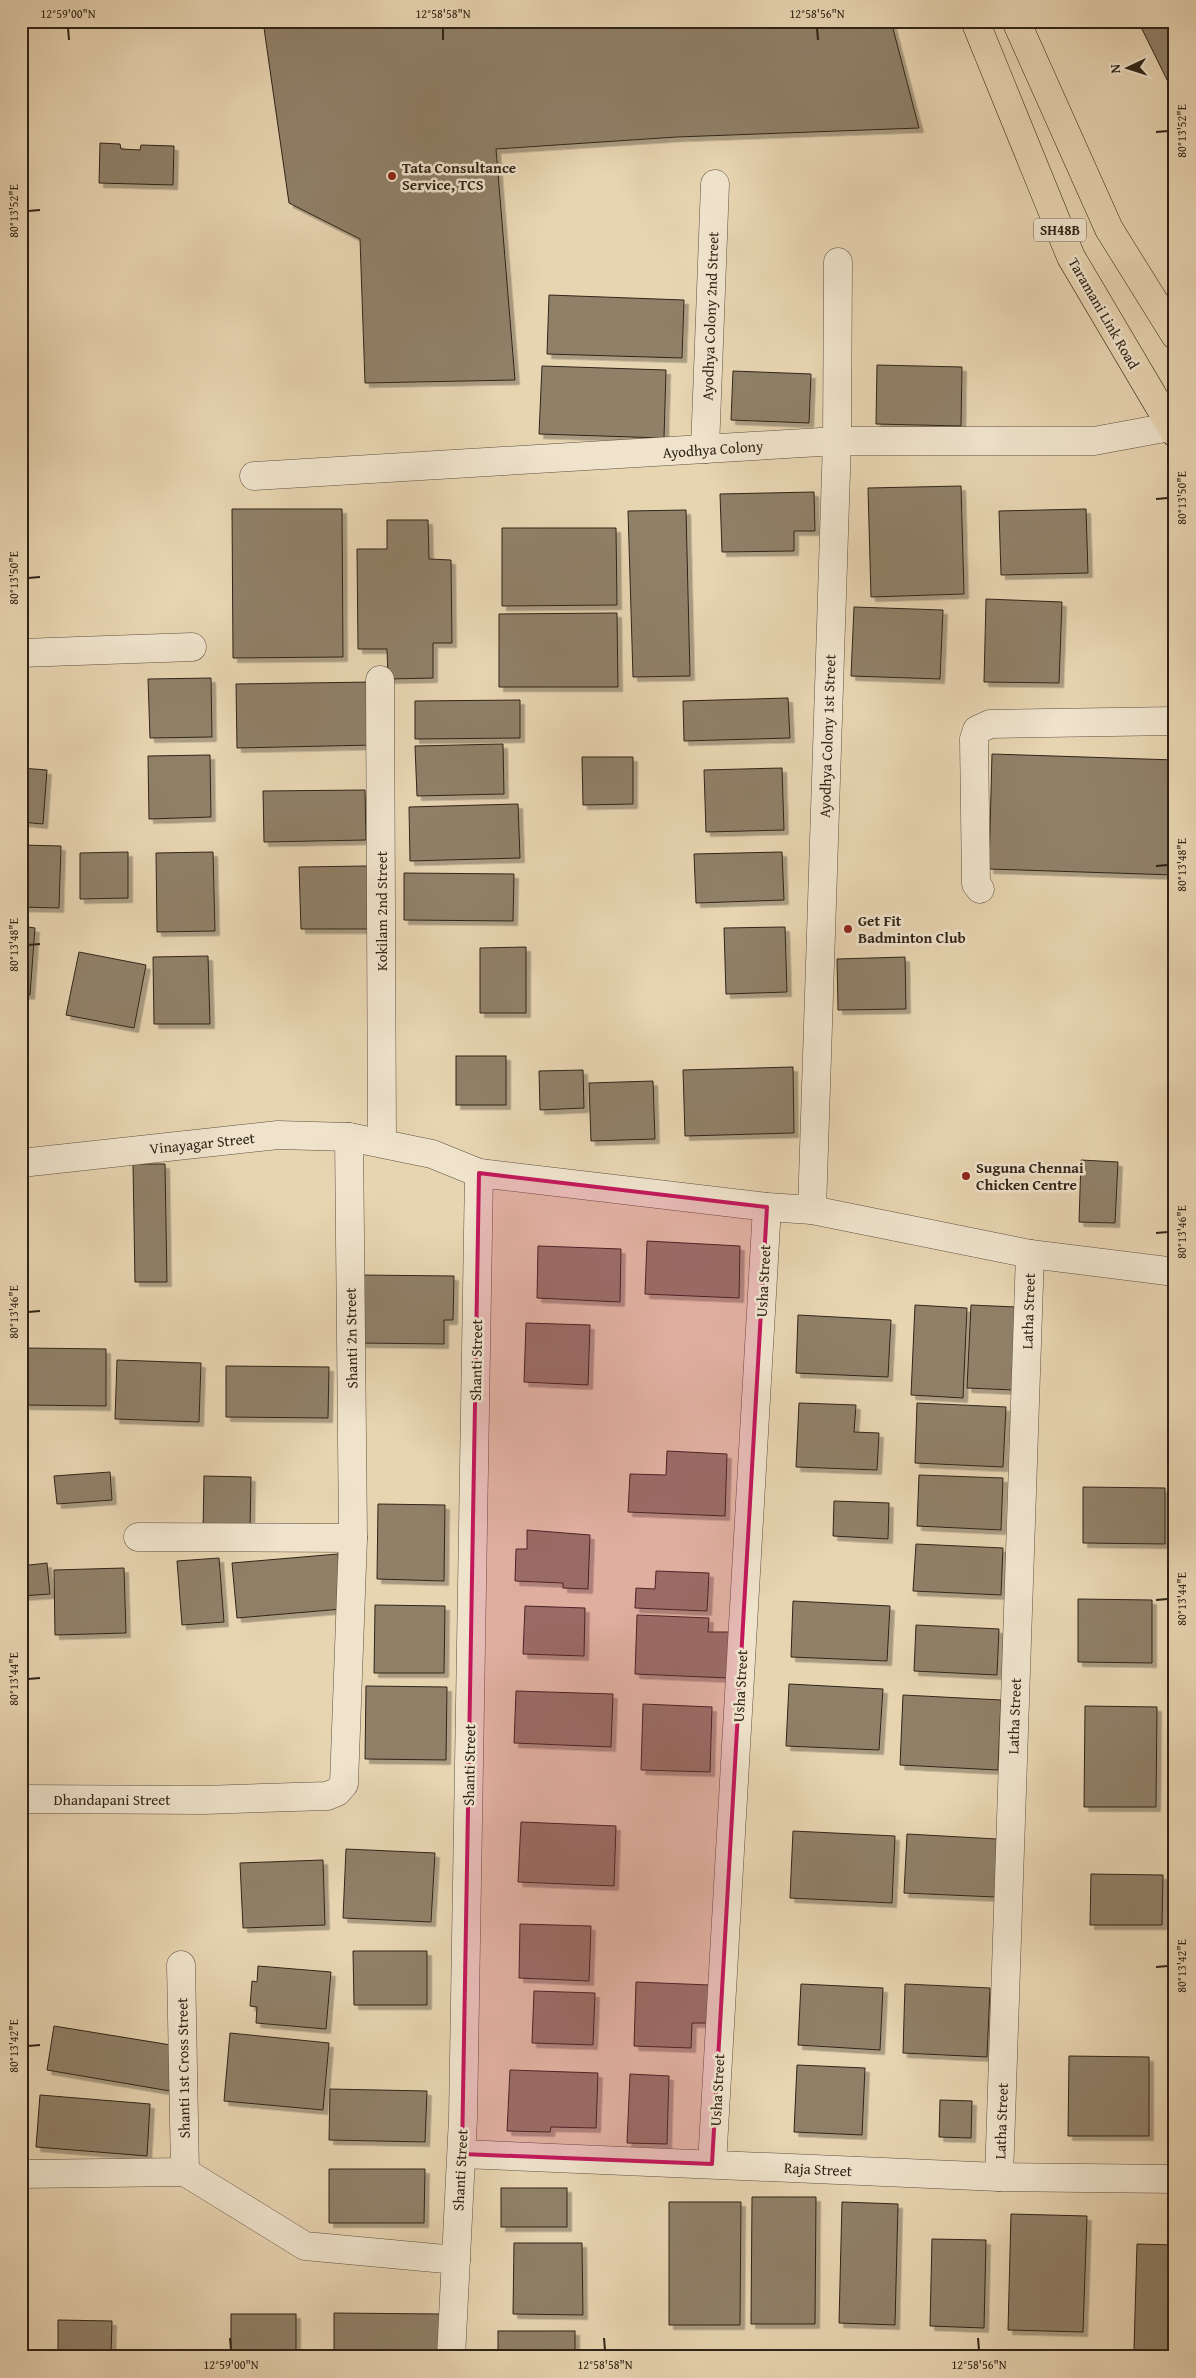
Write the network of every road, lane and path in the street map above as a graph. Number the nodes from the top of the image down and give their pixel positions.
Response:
1 (975, 21) edge
2 (1016, 21) edge
3 (715, 184) dead end
4 (838, 262) dead end
5 (1175, 335) edge
6 (1173, 428) edge
7 (837, 441) junction
8 (705, 449) junction
9 (254, 476) dead end
10 (192, 647) dead end
11 (21, 653) edge
12 (380, 680) dead end
13 (1175, 721) edge
14 (980, 889) dead end
15 (349, 1138) junction
16 (382, 1143) junction
17 (21, 1163) edge
18 (479, 1173) junction
19 (767, 1207) junction
20 (812, 1210) junction
21 (1030, 1254) junction
22 (1175, 1272) edge
23 (138, 1537) dead end
24 (353, 1538) junction
25 (344, 1784) joint
26 (21, 1799) edge
27 (181, 1965) dead end
28 (462, 2154) junction
29 (712, 2164) junction
30 (185, 2172) junction
31 (21, 2174) edge
32 (999, 2177) junction
33 (1175, 2178) edge
34 (456, 2260) junction
35 (451, 2357) edge

1 - 6 main road, Taramani Link Road / SH48B
2 - 5 main road, SH48B
3 - 8 street, Ayodhya Colony 2nd Street
4 - 7 street, Ayodhya Colony 1st Street
6 - 7 street, Ayodhya Colony
7 - 8 street, Ayodhya Colony
7 - 20 street, Ayodhya Colony 1st Street
8 - 9 street, Ayodhya Colony
10 - 11 street
12 - 16 street, Kokilam 2nd Street
13 - 14 street
15 - 16 street, Vinayagar Street
15 - 17 street, Vinayagar Street
15 - 24 street, Shanti 2n Street
16 - 18 street, Vinayagar Street
18 - 19 street, Vinayagar Street
18 - 28 street, Shanti Street
19 - 20 street, Vinayagar Street
19 - 29 street, Usha Street
20 - 21 street, Vinayagar Street
21 - 22 street, Vinayagar Street
21 - 32 street, Latha Street
23 - 24 street
24 - 25 street, Shanti 2n Street
25 - 26 street, Dhandapani Street
27 - 30 street, Shanti 1st Cross Street
28 - 29 street, Raja Street
28 - 34 street, Shanti Street
29 - 32 street, Raja Street
30 - 31 street
30 - 34 street
32 - 33 street, Raja Street
34 - 35 street, Shanti Street

